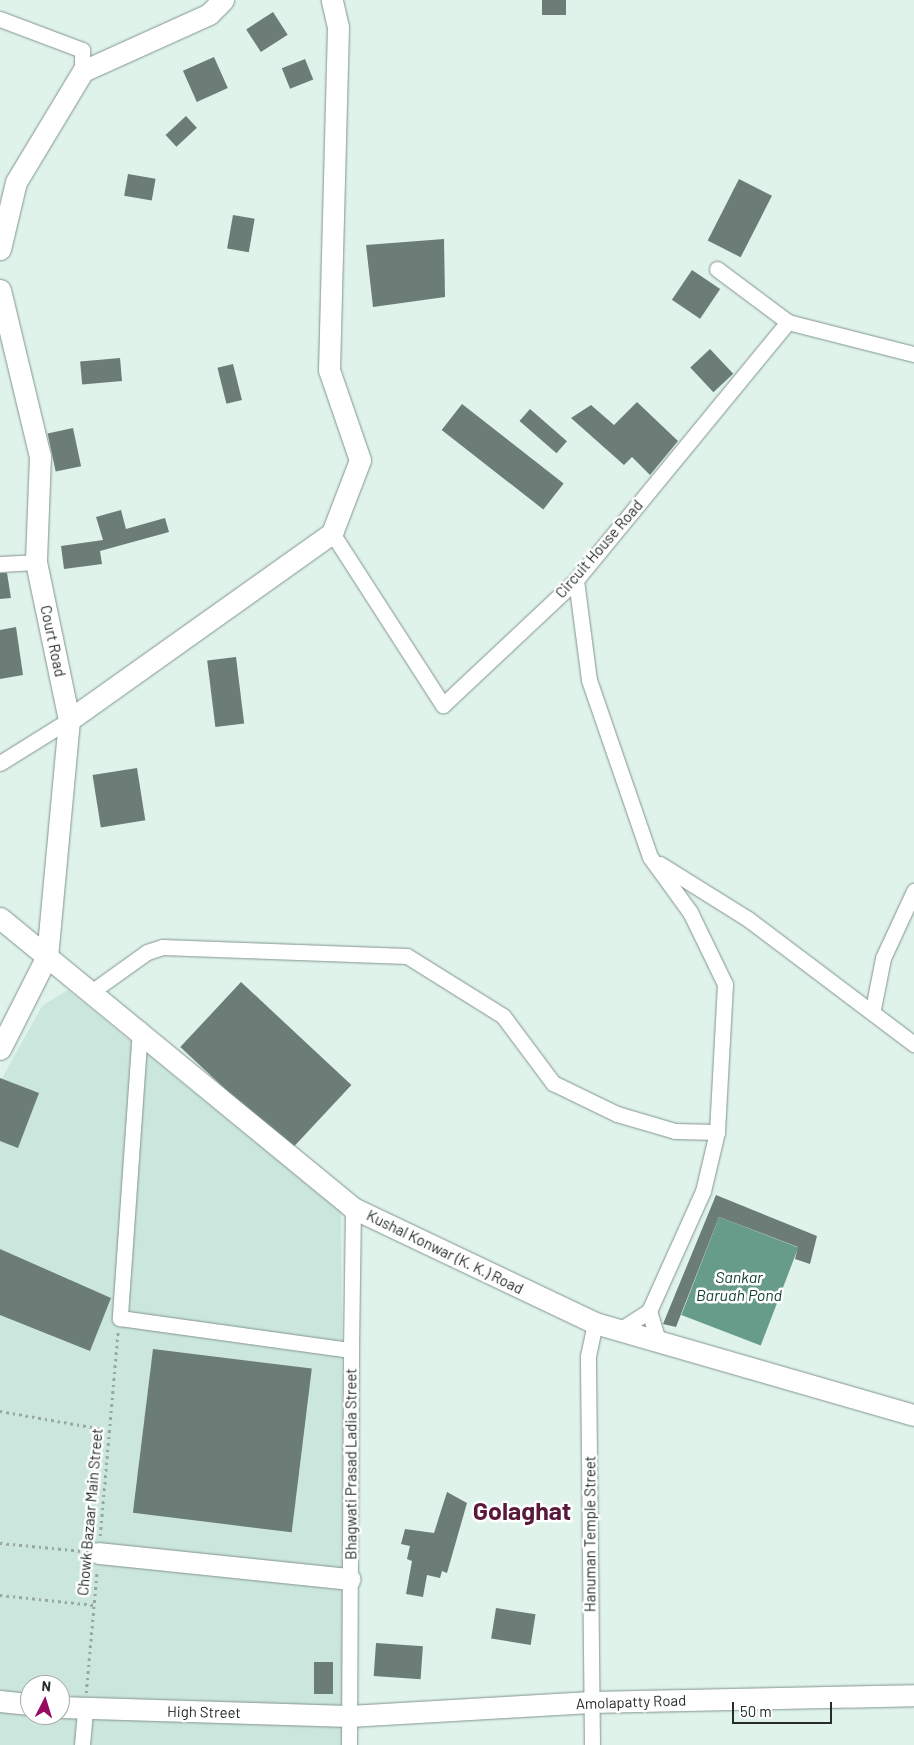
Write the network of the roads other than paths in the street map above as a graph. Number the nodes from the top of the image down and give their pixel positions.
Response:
1 (223, 0) edge
2 (332, 0) edge
3 (0, 19) edge
4 (82, 73) junction
5 (0, 249) edge
6 (717, 269) dead end
7 (0, 290) edge
8 (788, 322) junction
9 (914, 354) edge
10 (332, 533) junction
11 (36, 562) junction
12 (0, 564) edge
13 (576, 580) junction
14 (70, 720) junction
15 (0, 763) edge
16 (650, 857) junction
17 (914, 891) edge
18 (0, 918) edge
19 (47, 956) junction
20 (94, 990) junction
21 (873, 1009) junction
22 (140, 1029) junction
23 (914, 1044) edge
24 (0, 1049) edge
25 (717, 1132) junction
26 (353, 1208) junction
27 (649, 1312) junction
28 (595, 1324) junction
29 (618, 1331) junction
30 (659, 1344) junction
31 (352, 1350) junction
32 (914, 1415) edge
33 (98, 1553) road end
34 (350, 1579) junction
35 (914, 1696) edge
36 (0, 1701) edge
37 (591, 1702) junction
38 (20, 1703) edge
39 (70, 1707) edge
40 (85, 1709) junction
41 (349, 1716) junction
42 (82, 1745) edge
43 (350, 1745) edge
44 (592, 1745) edge

1 - 4 street
2 - 10 street
3 - 4 street
4 - 5 street
6 - 8 street
7 - 11 street, Court Road
8 - 9 street
8 - 13 street, Circuit House Road
10 - 13 street, Circuit House Road
10 - 14 street
11 - 12 street
11 - 14 street, Court Road
13 - 16 street
14 - 15 street
14 - 19 street, Court Road
16 - 21 street
16 - 25 street
17 - 21 street
18 - 19 street, Kushal Konwar (K. K.) Road
19 - 20 street, Kushal Konwar (K. K.) Road
19 - 24 street
20 - 22 street, Kushal Konwar (K. K.) Road
20 - 25 street
21 - 23 street
22 - 26 street, Kushal Konwar (K. K.) Road
22 - 31 street
25 - 27 street
26 - 28 street, Kushal Konwar (K. K.) Road
26 - 31 street, Bhagwati Prasad Ladia Street
27 - 29 street
27 - 30 street
28 - 29 street, Kushal Konwar (K. K.) Road
28 - 37 street, Hanuman Temple Street
29 - 30 street, Kushal Konwar (K. K.) Road
30 - 32 street, Kushal Konwar (K. K.) Road
31 - 34 street, Bhagwati Prasad Ladia Street
33 - 34 street
34 - 41 street, Bhagwati Prasad Ladia Street
35 - 37 street, Amolapatty Road
36 - 38 street
37 - 41 street, Amolapatty Road
37 - 44 street, Hanuman Temple Street
39 - 40 street, High Street
40 - 41 street, High Street
40 - 42 street
41 - 43 street, Bhagwati Prasad Ladia Street

